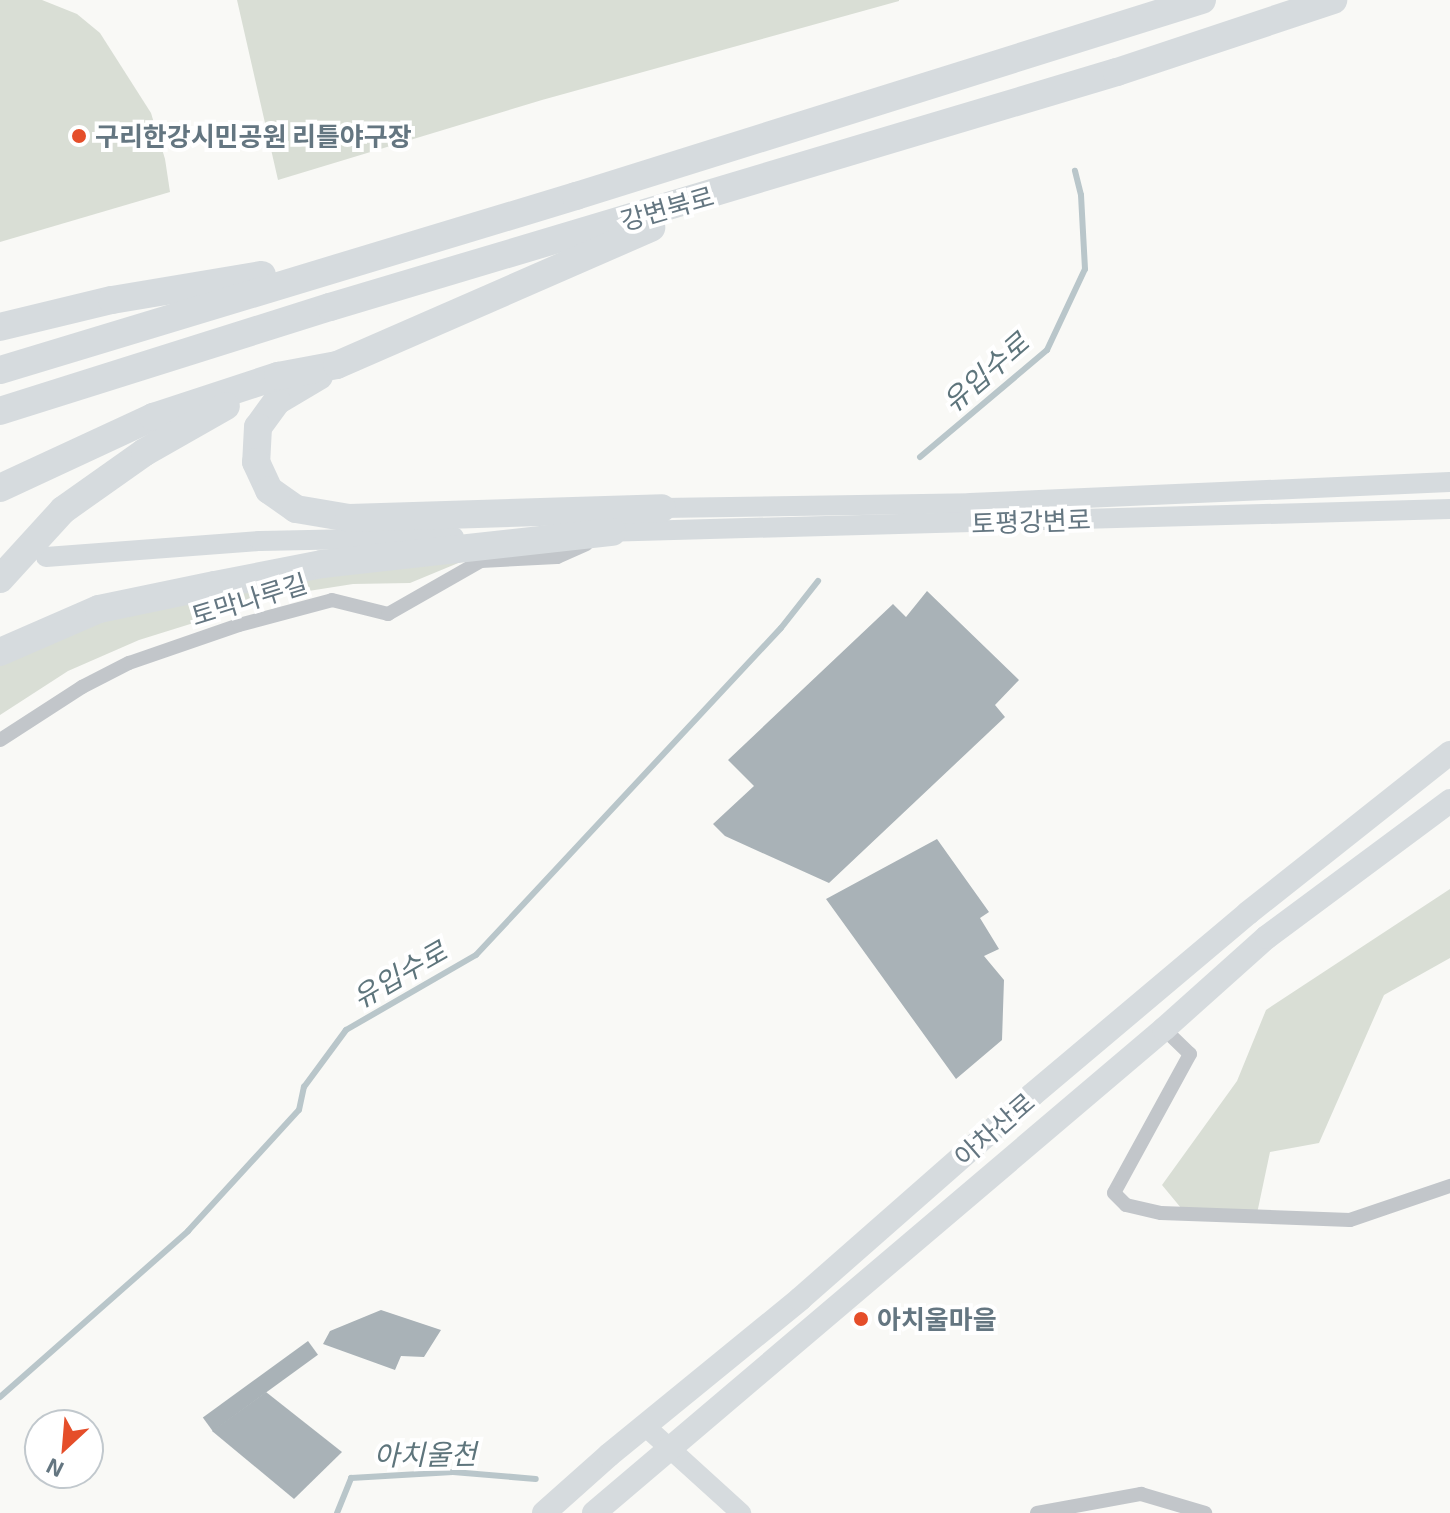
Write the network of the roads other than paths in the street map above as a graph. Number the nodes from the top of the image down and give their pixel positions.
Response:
1 (1202, 0) edge
2 (1333, 0) edge
3 (764, 179) junction
4 (374, 257) junction
5 (0, 327) edge
6 (337, 365) junction
7 (0, 370) edge
8 (278, 376) junction
9 (0, 411) edge
10 (1450, 482) edge
11 (0, 488) edge
12 (662, 508) junction
13 (1450, 509) edge
14 (612, 532) junction
15 (46, 557) dead end
16 (0, 579) edge
17 (0, 652) edge
18 (0, 740) edge
19 (1450, 753) edge
20 (1450, 801) edge
21 (1164, 1029) junction
22 (1450, 1186) edge
23 (645, 1426) junction
24 (668, 1448) junction
25 (544, 1513) edge
26 (594, 1513) edge
27 (741, 1513) edge
28 (1037, 1513) edge
29 (1205, 1513) edge

1 - 4 highway, 강변북로
2 - 3 highway, 강변북로
3 - 6 highway
3 - 9 highway, 강변북로
4 - 5 highway
4 - 7 highway, 강변북로
6 - 8 highway
6 - 12 highway
8 - 11 highway
8 - 16 highway
10 - 12 street, 토평강변로
12 - 14 street
13 - 14 street, 토평강변로
14 - 15 street, 토평강변로
14 - 17 highway
14 - 18 street, 토막나루길
19 - 23 main road, 아차산로
20 - 21 main road, 아차산로
21 - 22 street
21 - 24 main road, 아차산로
23 - 24 street
23 - 25 main road, 아차산로
24 - 26 main road, 아차산로
24 - 27 street
28 - 29 street

